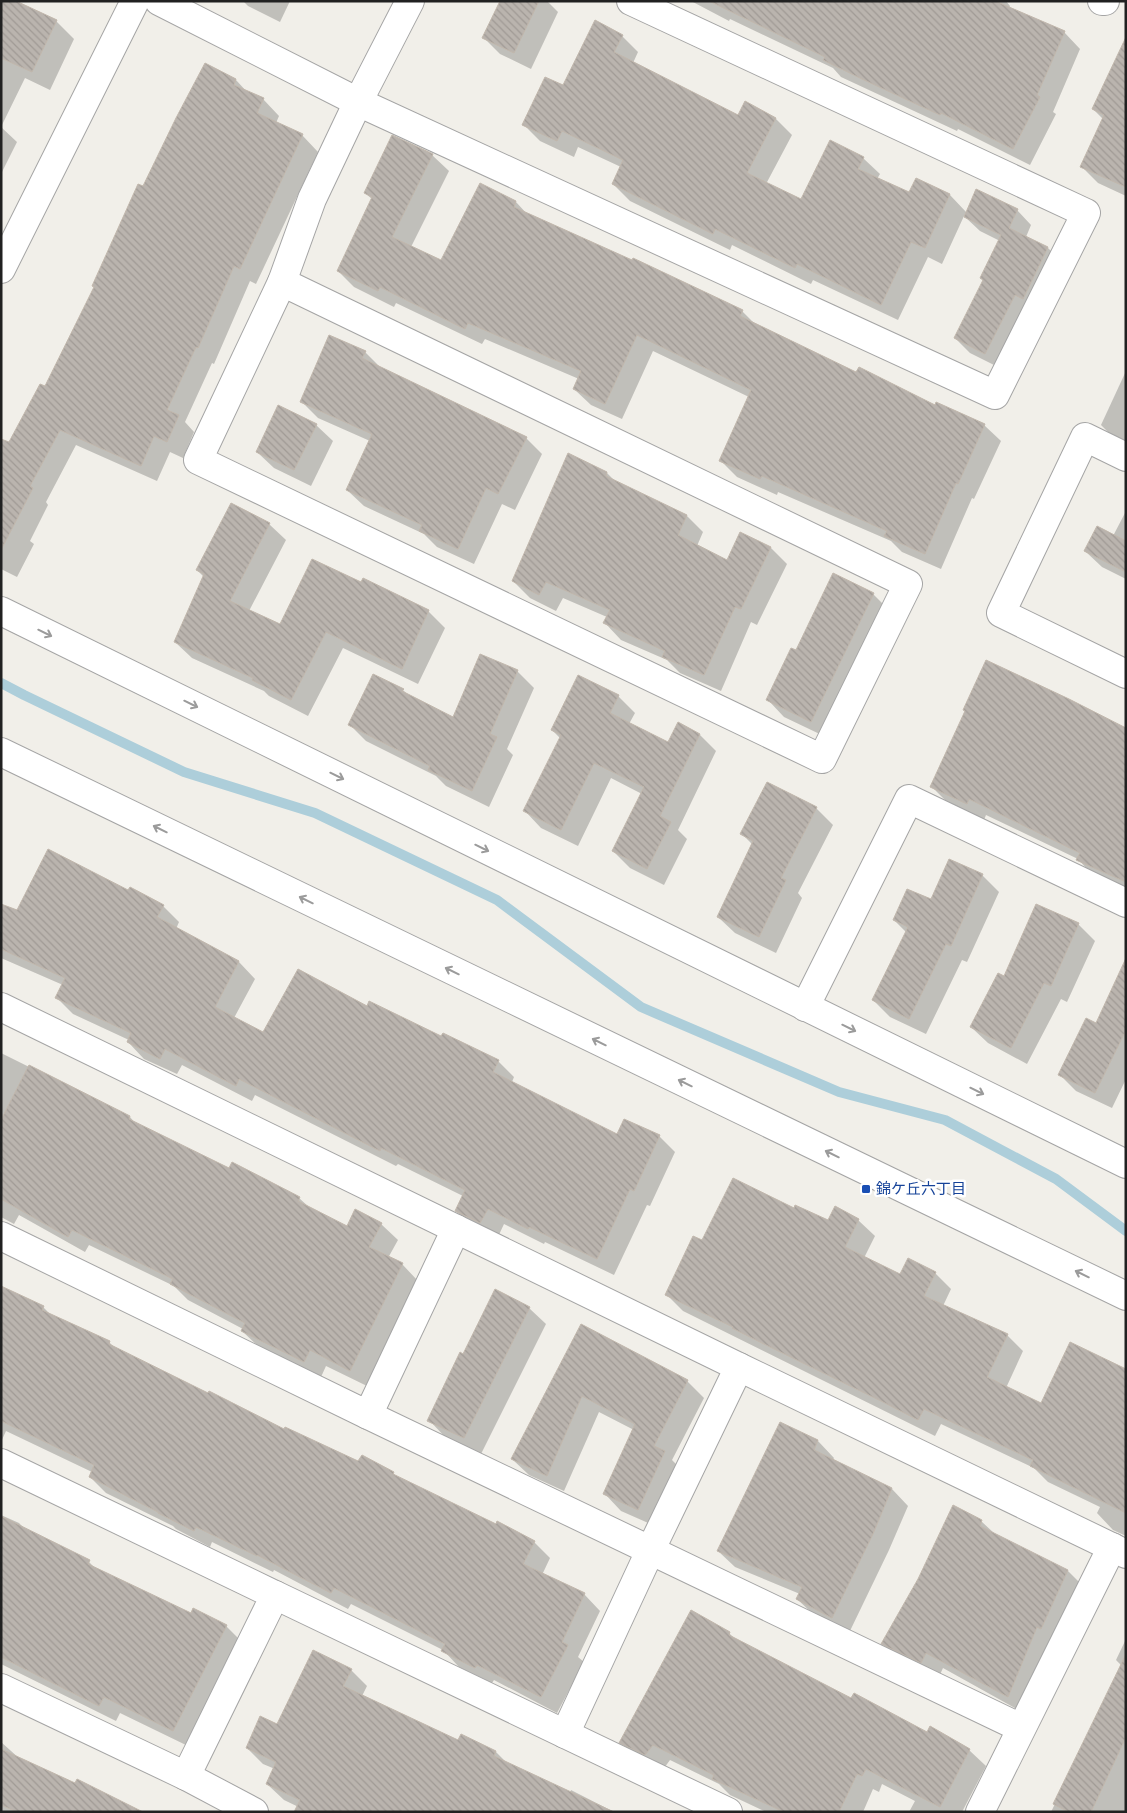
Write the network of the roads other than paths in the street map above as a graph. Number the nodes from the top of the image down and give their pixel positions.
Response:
1 (135, 1) edge
2 (159, 1) edge
3 (410, 1) edge
4 (631, 1) edge
5 (358, 102) junction
6 (1, 268) edge
7 (282, 282) junction
8 (1126, 457) edge
9 (1, 611) edge
10 (1126, 674) edge
11 (1, 752) edge
12 (1126, 903) edge
13 (1, 1007) edge
14 (805, 1007) junction
15 (1126, 1164) edge
16 (456, 1229) junction
17 (1, 1236) edge
18 (1126, 1296) edge
19 (739, 1367) junction
20 (368, 1415) junction
21 (1, 1463) edge
22 (650, 1549) junction
23 (1119, 1550) edge
24 (276, 1595) junction
25 (1, 1688) edge
26 (1020, 1728) junction
27 (565, 1734) junction
28 (186, 1776) junction
29 (254, 1812) edge
30 (728, 1812) edge
31 (980, 1812) edge

1 - 6 street
2 - 5 street
3 - 5 street
4 - 5 street
5 - 7 street
7 - 7 street
8 - 10 street
9 -> 14 street
18 -> 11 street
12 - 14 street
13 - 16 street
14 -> 15 street
16 - 19 street
16 - 20 street
17 - 20 street
19 - 22 street
19 - 23 street
20 - 22 street
21 - 24 street
22 - 26 street
22 - 27 street
23 - 26 street
24 - 27 street
24 - 28 street
25 - 28 street
26 - 31 street
27 - 30 street
28 - 29 street

